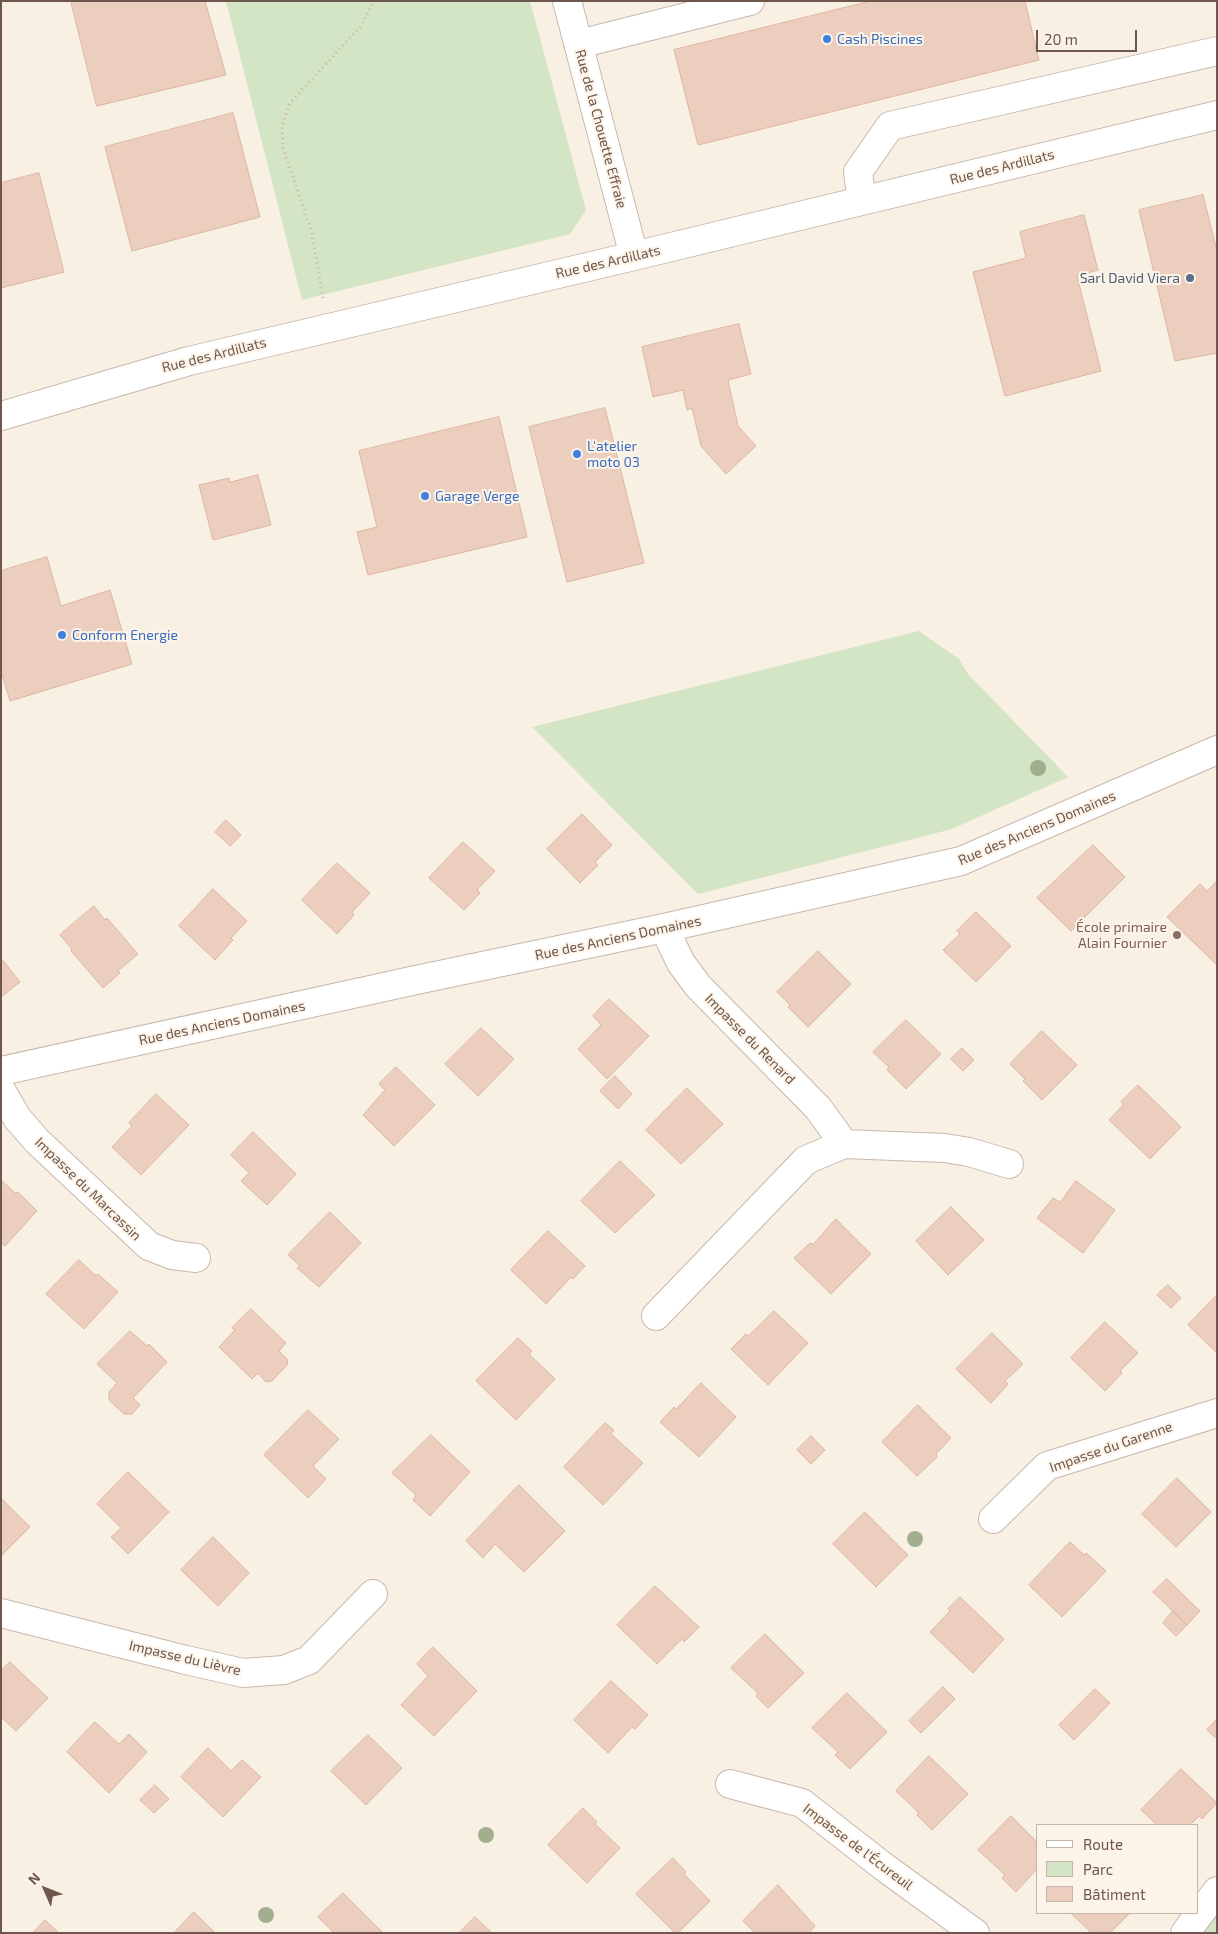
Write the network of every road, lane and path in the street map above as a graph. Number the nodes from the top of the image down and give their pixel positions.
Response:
1 (374, 1) edge
2 (567, 1) edge
3 (750, 1) edge
4 (579, 44) junction
5 (1217, 51) edge
6 (1217, 115) edge
7 (862, 201) junction
8 (634, 256) junction
9 (329, 327) junction
10 (1, 416) edge
11 (1217, 750) edge
12 (664, 928) junction
13 (1, 1071) edge
14 (1, 1090) edge
15 (844, 1144) junction
16 (1009, 1164) dead end
17 (196, 1258) dead end
18 (656, 1316) dead end
19 (1217, 1413) edge
20 (993, 1519) dead end
21 (373, 1594) dead end
22 (1, 1613) edge
23 (730, 1784) dead end
24 (1217, 1891) edge
25 (975, 1933) edge
26 (1184, 1933) edge

1 - 9 path
2 - 4 street, Rue de la Chouette Effraie
3 - 4 street
4 - 8 street, Rue de la Chouette Effraie
5 - 7 street
6 - 7 street, Rue des Ardillats
7 - 8 street, Rue des Ardillats
8 - 9 street, Rue des Ardillats
9 - 10 street, Rue des Ardillats
11 - 12 street, Rue des Anciens Domaines
12 - 13 street, Rue des Anciens Domaines
12 - 15 street, Impasse du Renard
14 - 17 street, Impasse du Marcassin
15 - 16 street
15 - 18 street
19 - 20 street, Impasse du Garenne
21 - 22 street, Impasse du Lièvre
23 - 25 street, Impasse de l'Écureuil
24 - 26 street

